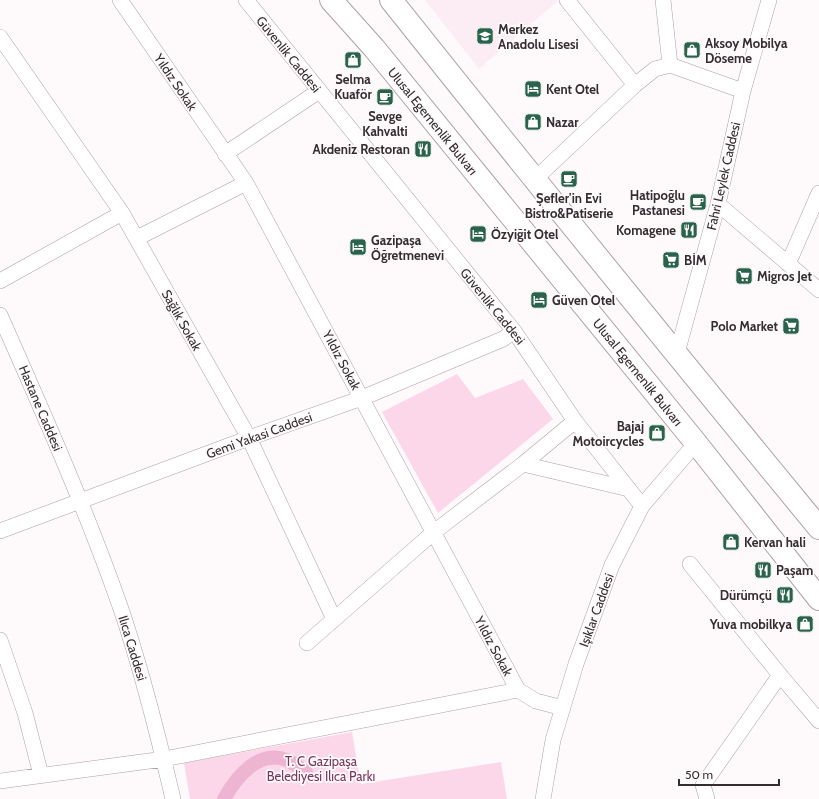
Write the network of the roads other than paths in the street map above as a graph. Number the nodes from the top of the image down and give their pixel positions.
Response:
1 (120, 0) edge
2 (246, 0) edge
3 (331, 0) edge
4 (391, 0) edge
5 (566, 0) edge
6 (663, 0) edge
7 (769, 0) edge
8 (0, 37) edge
9 (670, 65) junction
10 (635, 85) junction
11 (319, 91) junction
12 (743, 91) junction
13 (226, 154) junction
14 (534, 180) junction
15 (246, 183) junction
16 (819, 193) edge
17 (718, 204) junction
18 (122, 213) junction
19 (136, 238) junction
20 (788, 264) junction
21 (0, 281) edge
22 (819, 290) edge
23 (0, 315) edge
24 (514, 331) junction
25 (677, 353) junction
26 (362, 398) junction
27 (575, 421) junction
28 (249, 438) junction
29 (696, 443) junction
30 (523, 464) junction
31 (629, 489) junction
32 (80, 502) junction
33 (642, 506) junction
34 (819, 528) edge
35 (0, 531) edge
36 (434, 532) junction
37 (690, 564) dead end
38 (819, 599) edge
39 (334, 619) junction
40 (0, 640) edge
41 (307, 643) dead end
42 (780, 675) junction
43 (518, 690) junction
44 (563, 708) junction
45 (819, 721) edge
46 (164, 759) junction
47 (42, 775) junction
48 (0, 781) edge
49 (172, 799) edge
50 (543, 799) edge
51 (706, 799) edge

1 - 13 street, Yıldız Sokak
2 - 11 street, Güvenlik Caddesi
3 - 29 highway, Ulusal Egemenlik Bulvarı
4 - 14 highway
5 - 10 street
6 - 9 street
7 - 12 street, Fahri Leylek Caddesi
8 - 18 street, Sağlık Sokak
9 - 10 street
9 - 12 street
10 - 14 street
11 - 13 street
11 - 24 street, Güvenlik Caddesi
12 - 17 street, Fahri Leylek Caddesi
13 - 15 street, Yıldız Sokak
14 - 25 highway
15 - 19 street
15 - 26 street, Yıldız Sokak
16 - 20 street
17 - 20 street
17 - 25 street, Fahri Leylek Caddesi
18 - 19 street, Sağlık Sokak
18 - 21 street
19 - 28 street, Sağlık Sokak
20 - 22 street
23 - 32 street, Hastane Caddesi
24 - 26 street, Gemi Yakasi Caddesi
24 - 27 street, Güvenlik Caddesi
25 - 34 highway
26 - 28 street, Gemi Yakasi Caddesi
26 - 36 street, Yıldız Sokak
27 - 30 street
27 - 31 street, Güvenlik Caddesi
28 - 32 street, Gemi Yakasi Caddesi
28 - 39 street, Sağlık Sokak
29 - 33 street, Işıklar Caddesi
29 - 38 highway, Ulusal Egemenlik Bulvarı
30 - 31 street
30 - 36 street
31 - 33 street, Güvenlik Caddesi
32 - 35 street, Gemi Yakasi Caddesi
32 - 46 street, Ilıca Caddesi
33 - 44 street, Işıklar Caddesi
36 - 39 street
36 - 43 street, Yıldız Sokak
37 - 42 street
39 - 41 street
40 - 47 street
42 - 45 street
42 - 51 street
43 - 44 street, Yıldız Sokak
43 - 46 street
44 - 50 street, Işıklar Caddesi
46 - 47 street
46 - 49 street, Ilıca Caddesi
47 - 48 street

